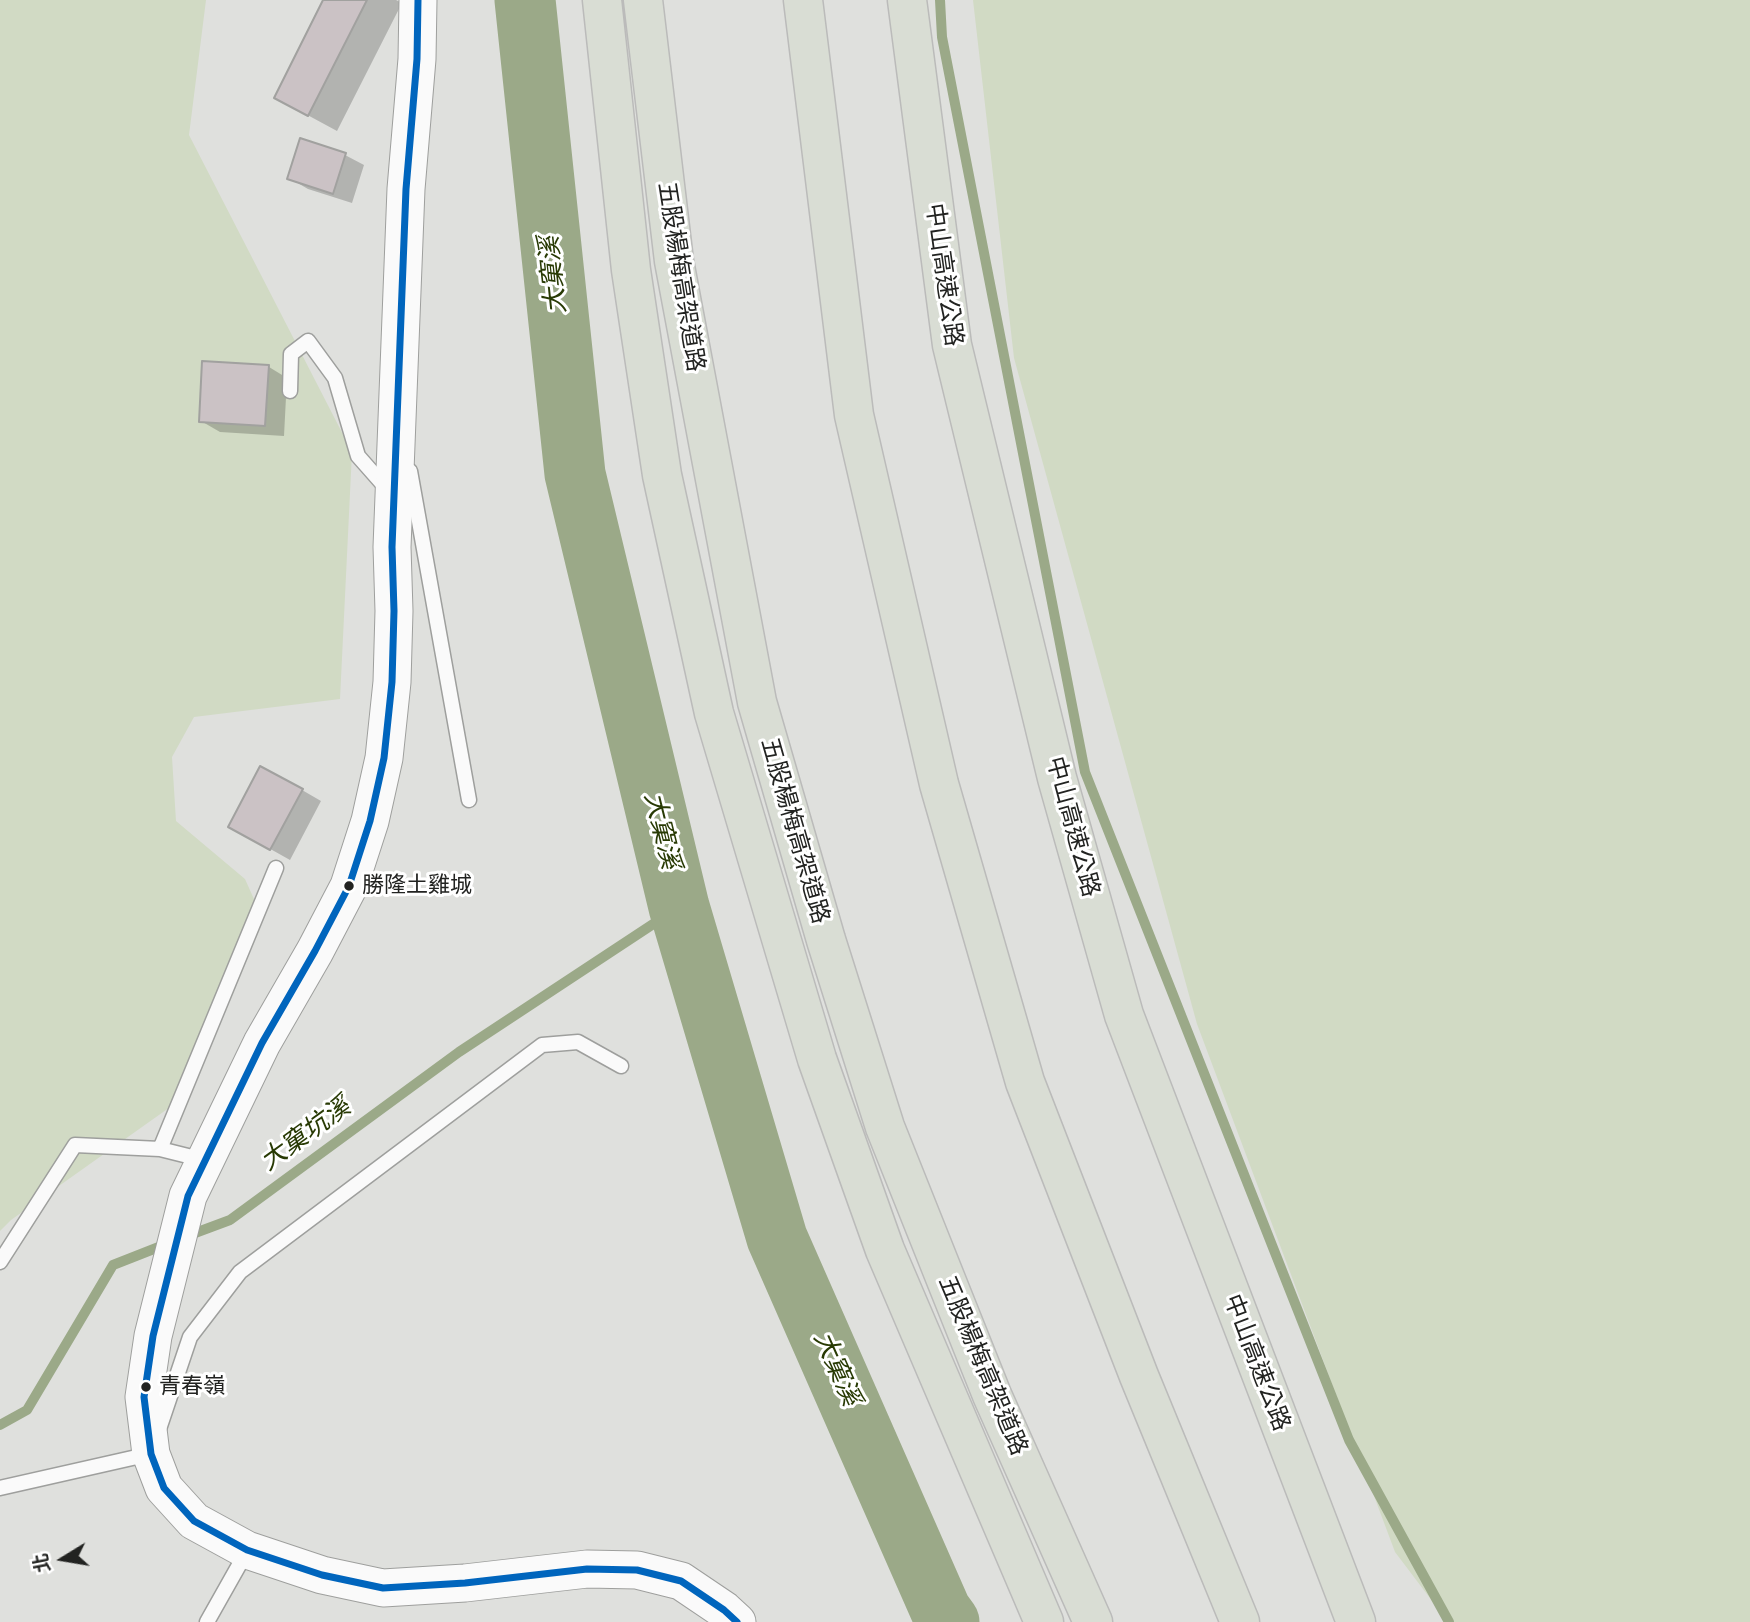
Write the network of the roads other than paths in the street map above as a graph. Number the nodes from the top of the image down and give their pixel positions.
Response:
1 (418, 0) edge
2 (602, 0) edge
3 (643, 0) edge
4 (803, 0) edge
5 (907, 0) edge
6 (290, 391) dead end
7 (398, 407) junction
8 (394, 496) junction
9 (469, 800) dead end
10 (276, 868) dead end
11 (621, 1066) dead end
12 (160, 1149) junction
13 (204, 1160) junction
14 (0, 1262) edge
15 (151, 1454) junction
16 (0, 1488) edge
17 (247, 1550) junction
18 (207, 1622) edge
19 (737, 1622) edge
20 (1044, 1622) edge
21 (1093, 1622) edge
22 (1240, 1622) edge
23 (1356, 1622) edge

1 - 7 street
2 - 20 highway, 五股楊梅高架道路
3 - 21 highway, 五股楊梅高架道路
4 - 22 highway
5 - 23 highway, 中山高速公路
6 - 8 lane
7 - 8 street
7 - 9 lane
8 - 13 street
10 - 12 lane
11 - 15 lane
12 - 13 lane
12 - 14 lane
13 - 15 street
15 - 16 lane
15 - 17 street
17 - 18 lane
17 - 19 street

